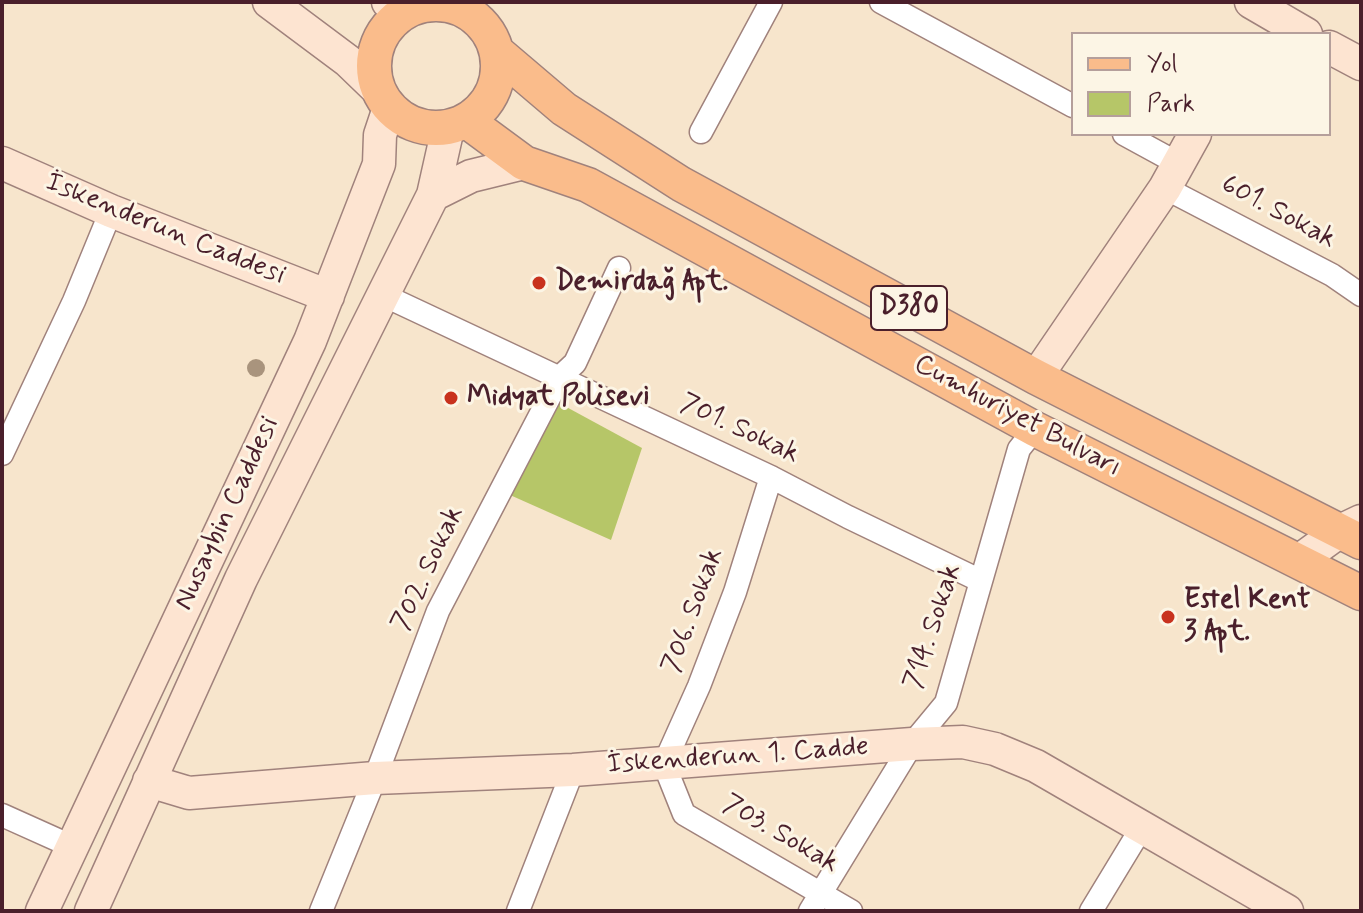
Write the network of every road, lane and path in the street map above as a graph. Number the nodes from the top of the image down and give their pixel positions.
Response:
1 (269, 2) edge
2 (477, 2) edge
3 (771, 2) edge
4 (881, 2) edge
5 (404, 6) edge
6 (1260, 12) edge
7 (1302, 32) edge
8 (493, 43) junction
9 (1331, 48) edge
10 (1361, 64) edge
11 (383, 98) junction
12 (1071, 105) edge
13 (457, 125) junction
14 (701, 132) dead end
15 (1126, 136) edge
16 (1194, 136) edge
17 (2, 163) edge
18 (524, 163) junction
19 (1172, 176) junction
20 (433, 195) junction
21 (111, 211) junction
22 (619, 268) dead end
23 (383, 295) junction
24 (1361, 295) edge
25 (328, 296) junction
26 (560, 377) junction
27 (1036, 377) junction
28 (1035, 429) junction
29 (2, 454) edge
30 (771, 477) junction
31 (1354, 531) edge
32 (1300, 560) junction
33 (981, 581) junction
34 (1361, 593) edge
35 (912, 744) junction
36 (664, 764) junction
37 (573, 770) junction
38 (375, 778) junction
39 (149, 781) junction
40 (2, 815) edge
41 (1142, 827) junction
42 (71, 846) junction
43 (815, 902) edge
44 (42, 911) edge
45 (91, 911) edge
46 (321, 911) edge
47 (518, 911) edge
48 (851, 911) edge
49 (1091, 911) edge
50 (1287, 911) edge

1 - 11 main road
2 - 8 main road, D380
3 - 14 street
4 - 12 street
5 - 8 main road
5 - 11 main road
6 - 7 main road
8 - 13 main road
8 - 27 main road, Cumhuriyet Bulvarı / D380
9 - 10 main road
11 - 13 main road
11 - 25 main road, Nusaybin Caddesi
13 - 18 main road, Cumhuriyet Bulvarı / D380
13 - 20 main road, Nusaybin Caddesi
15 - 19 street, 601. Sokak
16 - 19 main road
17 - 21 main road, İskenderun Caddesi
18 - 20 main road
18 - 28 main road, Cumhuriyet Bulvarı / D380
19 - 24 street, 601. Sokak
19 - 27 main road
20 - 23 main road, Nusaybin Caddesi
21 - 25 main road, İskenderun Caddesi
21 - 29 street
22 - 26 street, 702. Sokak
23 - 26 street, 701. Sokak
23 - 39 main road, Nusaybin Caddesi
25 - 42 main road, Nusaybin Caddesi
26 - 30 street, 701. Sokak
26 - 38 street, 702. Sokak
27 - 31 main road, Cumhuriyet Bulvarı / D380
28 - 32 main road, Cumhuriyet Bulvarı / D380
28 - 33 street, 714. Sokak
30 - 33 street, 701. Sokak
30 - 36 street, 706. Sokak
31 - 32 main road
32 - 34 main road, Cumhuriyet Bulvarı / D380
33 - 35 street, 714. Sokak
35 - 36 main road, İskenderun 1. Cadde
35 - 41 main road, İskenderun 1. Cadde
35 - 43 street, 714. Sokak
36 - 37 main road, İskenderun 1. Cadde
36 - 43 street, 703. Sokak
37 - 38 main road, İskenderun 1. Cadde
37 - 47 street
38 - 39 main road, İskenderun 1. Cadde
38 - 46 street, 702. Sokak
39 - 45 main road, Nusaybin Caddesi
40 - 42 street
41 - 49 street
41 - 50 main road, İskenderun 1. Cadde
42 - 44 main road, Nusaybin Caddesi
43 - 48 street, 703. Sokak

